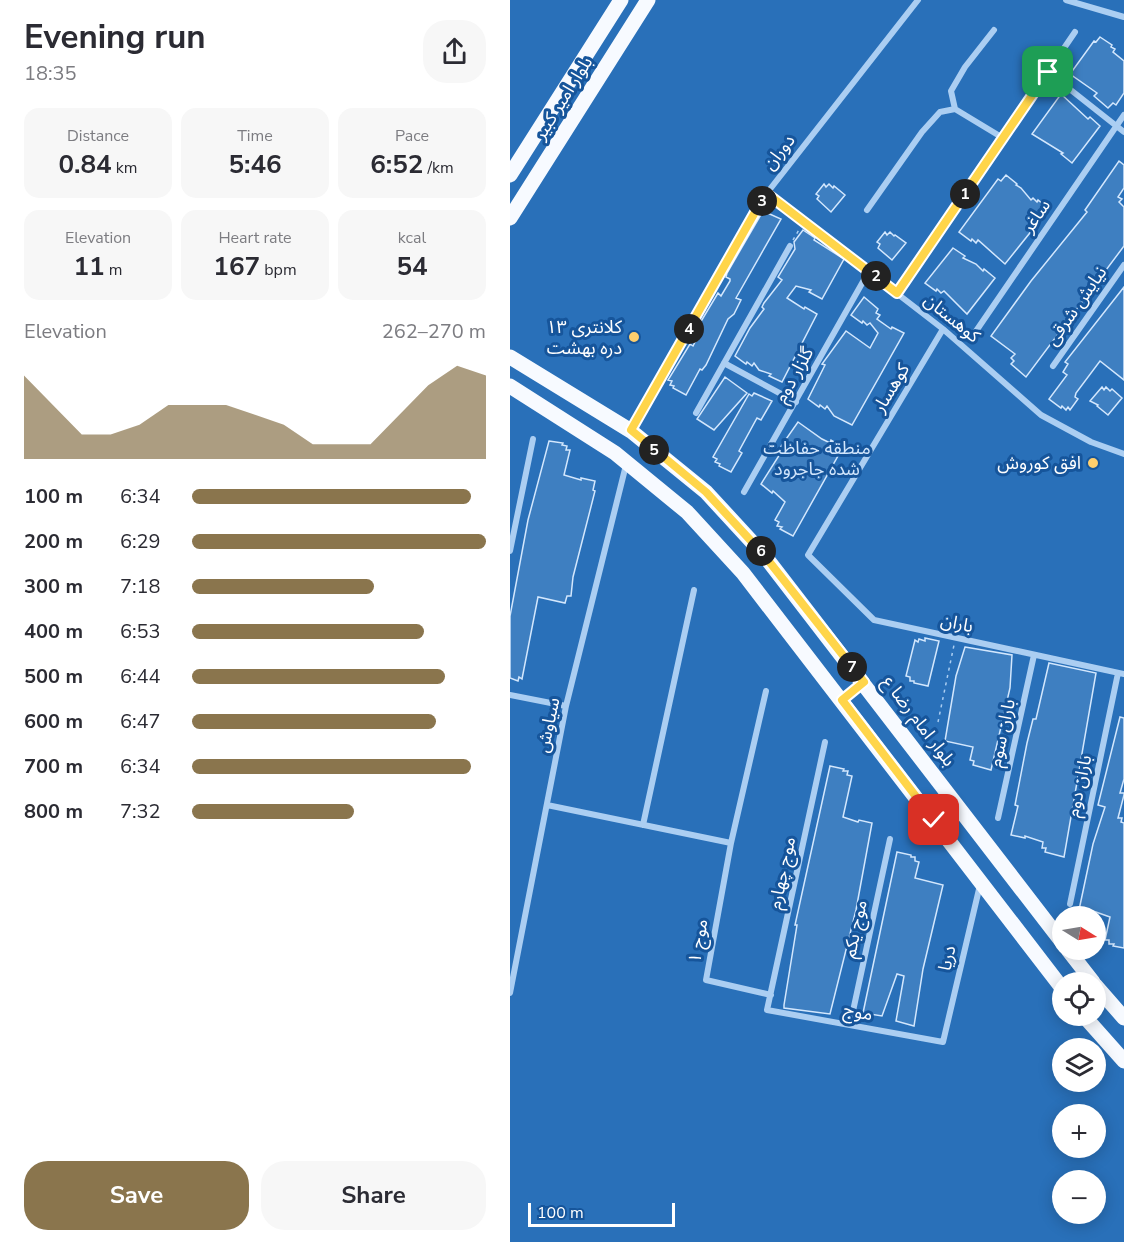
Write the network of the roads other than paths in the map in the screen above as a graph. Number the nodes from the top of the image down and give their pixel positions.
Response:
1 (621, 0) edge
2 (648, 0) edge
3 (918, 0) edge
4 (1066, 0) edge
5 (1124, 17) edge
6 (994, 30) dead end
7 (1075, 32) dead end
8 (1048, 72) junction
9 (955, 109) junction
10 (1124, 115) edge
11 (1116, 126) junction
12 (1124, 132) edge
13 (1003, 138) junction
14 (510, 175) edge
15 (766, 193) junction
16 (867, 210) dead end
17 (510, 218) edge
18 (790, 246) road end
19 (1124, 265) edge
20 (869, 272) junction
21 (897, 293) junction
22 (944, 328) junction
23 (974, 334) dead end
24 (510, 357) edge
25 (724, 363) junction
26 (1053, 366) dead end
27 (510, 386) edge
28 (796, 402) junction
29 (696, 413) dead end
30 (631, 430) junction
31 (532, 440) dead end
32 (1124, 454) edge
33 (626, 465) junction
34 (744, 492) dead end
35 (510, 551) edge
36 (808, 555) joint
37 (694, 590) dead end
38 (1034, 655) junction
39 (1121, 674) edge
40 (864, 682) junction
41 (766, 691) dead end
42 (510, 695) edge
43 (842, 700) junction
44 (566, 706) junction
45 (825, 742) dead end
46 (547, 805) junction
47 (999, 818) dead end
48 (643, 825) junction
49 (890, 839) dead end
50 (730, 843) junction
51 (981, 881) junction
52 (1070, 904) dead end
53 (1052, 929) edge
54 (1076, 960) edge
55 (1085, 972) edge
56 (1052, 975) edge
57 (510, 993) edge
58 (771, 995) junction
59 (1106, 998) edge
60 (767, 1010) joint
61 (1124, 1018) edge
62 (850, 1025) junction
63 (1093, 1026) edge
64 (943, 1042) joint
65 (1124, 1061) edge

1 - 14 main road, بلوار امیر کبیر
2 - 17 main road, بلوار امیر کبیر
3 - 15 street, دوران
4 - 5 street
6 - 9 street
7 - 8 street
8 - 11 street
8 - 13 street
9 - 13 street
9 - 16 street
10 - 11 street, ساغر
11 - 12 street
11 - 23 street, ساغر
13 - 21 street
15 - 20 street, کوهستان
15 - 30 street, دوران
18 - 25 street
19 - 26 street, نیایش شرقی
20 - 21 street, کوهستان
20 - 28 street, گلزار دوم
21 - 22 street, کوهستان
22 - 32 street, کوهستان
22 - 36 street, کوهسار
24 - 30 main road, بلوار امام رضا ع
25 - 28 street
25 - 29 street
27 - 33 main road
28 - 34 street, گلزار دوم
30 - 40 main road, بلوار امام رضا ع
31 - 35 street
33 - 43 main road
33 - 44 street, سیاوش
36 - 38 street, باران
37 - 48 street
38 - 39 street, باران
38 - 47 street, باران سوم
39 - 52 street, باران دوم
40 - 43 main road
40 - 53 main road, بلوار امام رضا ع
41 - 50 street
42 - 44 street
43 - 51 main road
44 - 46 street, سیاوش
45 - 58 street, موج چهارم
46 - 48 street
46 - 57 street, سیاوش
48 - 50 street
49 - 62 street, موج یکم
50 - 58 street, موج ۱
51 - 56 main road
51 - 64 street, دریا
54 - 55 main road
58 - 60 street, موج چهارم
59 - 61 main road
60 - 62 street, موج
62 - 64 street, موج
63 - 65 main road

